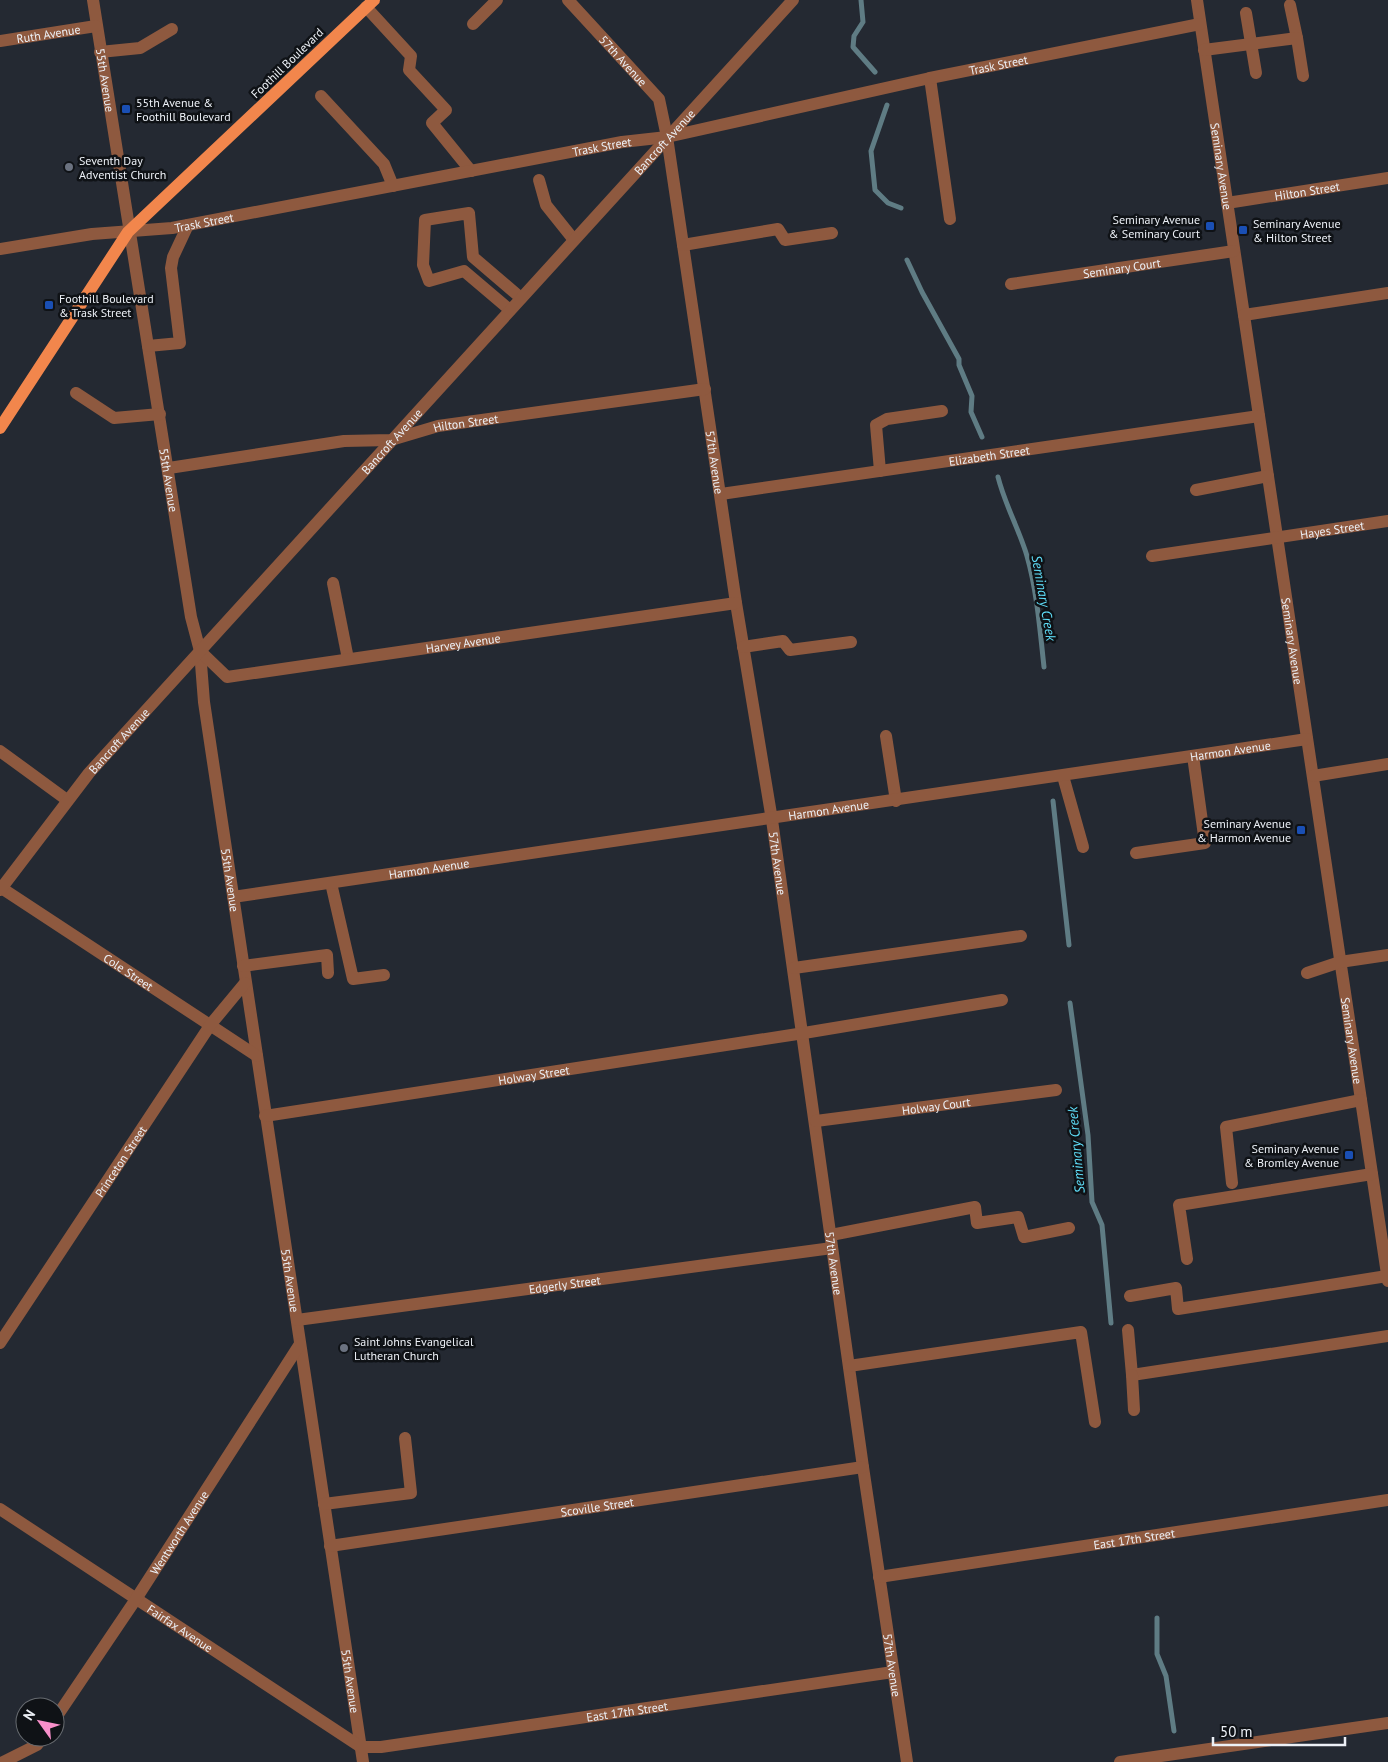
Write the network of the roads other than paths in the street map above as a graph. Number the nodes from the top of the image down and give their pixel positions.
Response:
1 (93, 0) edge
2 (497, 0) edge
3 (568, 0) edge
4 (793, 0) edge
5 (1196, 0) edge
6 (370, 4) edge
7 (1290, 5) dead end
8 (1246, 13) dead end
9 (473, 24) dead end
10 (1200, 24) junction
11 (96, 26) junction
12 (172, 29) dead end
13 (1297, 38) junction
14 (0, 41) edge
15 (1252, 44) junction
16 (1204, 50) junction
17 (100, 52) junction
18 (1256, 73) dead end
19 (1303, 76) dead end
20 (930, 78) junction
21 (321, 96) dead end
22 (667, 137) junction
23 (471, 171) junction
24 (1388, 178) edge
25 (539, 180) dead end
26 (394, 186) junction
27 (1227, 203) junction
28 (950, 218) dead end
29 (188, 225) junction
30 (128, 232) junction
31 (832, 233) dead end
32 (574, 240) junction
33 (683, 245) junction
34 (0, 249) edge
35 (1234, 252) junction
36 (1011, 284) dead end
37 (1388, 293) edge
38 (520, 298) junction
39 (510, 310) junction
40 (1244, 315) junction
41 (148, 346) junction
42 (705, 389) junction
43 (76, 393) dead end
44 (942, 411) dead end
45 (160, 414) junction
46 (1258, 416) junction
47 (0, 428) edge
48 (391, 440) junction
49 (169, 468) junction
50 (880, 471) junction
51 (1268, 476) junction
52 (1196, 490) dead end
53 (721, 494) junction
54 (1388, 520) edge
55 (1277, 537) junction
56 (1152, 556) dead end
57 (333, 583) dead end
58 (736, 603) junction
59 (851, 642) dead end
60 (743, 647) junction
61 (200, 651) junction
62 (348, 659) junction
63 (886, 736) dead end
64 (1307, 739) junction
65 (0, 751) edge
66 (1193, 756) junction
67 (1388, 764) edge
68 (1064, 776) junction
69 (1312, 776) junction
70 (67, 800) junction
71 (896, 801) junction
72 (772, 820) junction
73 (1083, 848) dead end
74 (1136, 852) dead end
75 (331, 883) junction
76 (0, 889) edge
77 (232, 897) junction
78 (1021, 936) dead end
79 (1388, 955) edge
80 (1340, 962) junction
81 (243, 966) junction
82 (794, 968) junction
83 (328, 973) dead end
84 (1308, 973) dead end
85 (384, 975) dead end
86 (245, 983) junction
87 (1002, 1000) dead end
88 (211, 1024) junction
89 (804, 1034) junction
90 (257, 1056) junction
91 (1056, 1090) dead end
92 (1361, 1100) junction
93 (265, 1116) junction
94 (816, 1121) junction
95 (1372, 1174) junction
96 (1232, 1183) dead end
97 (1382, 1205) edge
98 (1068, 1228) dead end
99 (831, 1235) junction
100 (832, 1248) junction
101 (1187, 1259) dead end
102 (1388, 1278) edge
103 (1130, 1296) dead end
104 (297, 1320) junction
105 (1128, 1330) dead end
106 (1388, 1336) edge
107 (0, 1343) edge
108 (300, 1344) junction
109 (849, 1366) junction
110 (1132, 1375) junction
111 (1134, 1410) dead end
112 (1094, 1422) dead end
113 (405, 1438) dead end
114 (863, 1468) junction
115 (1388, 1500) edge
116 (324, 1504) junction
117 (0, 1509) edge
118 (330, 1546) junction
119 (879, 1578) junction
120 (136, 1599) junction
121 (893, 1672) junction
122 (65, 1704) edge
123 (1388, 1723) edge
124 (361, 1746) junction
125 (33, 1747) edge
126 (3, 1762) edge
127 (363, 1762) edge
128 (907, 1762) edge
129 (1120, 1762) edge

1 - 11 street, 55th Avenue
2 - 9 street
3 - 22 street, 57th Avenue
4 - 22 street, Bancroft Avenue
5 - 10 street, Seminary Avenue
6 - 23 street
6 - 30 main road, Foothill Boulevard
7 - 13 street
8 - 15 street
10 - 16 street, Seminary Avenue
10 - 20 street, Trask Street
11 - 14 street, Ruth Avenue
11 - 17 street, 55th Avenue
12 - 17 street
13 - 15 street
13 - 19 street
15 - 16 street
15 - 18 street
16 - 27 street, Seminary Avenue
17 - 30 street, 55th Avenue
20 - 22 street, Trask Street
20 - 28 street
21 - 26 street
22 - 23 street, Trask Street
22 - 32 street, Bancroft Avenue
22 - 33 street, 57th Avenue
23 - 26 street, Trask Street
24 - 27 street, Hilton Street
25 - 32 street
26 - 29 street, Trask Street
27 - 35 street, Seminary Avenue
29 - 30 street, Trask Street
29 - 41 street
30 - 34 street, Trask Street
30 - 41 street, 55th Avenue
30 - 47 main road, Foothill Boulevard
31 - 33 street
32 - 38 street, Bancroft Avenue
33 - 42 street, 57th Avenue
35 - 36 street, Seminary Court
35 - 40 street, Seminary Avenue
37 - 40 street
38 - 39 street, Bancroft Avenue
38 - 39 street
39 - 48 street, Bancroft Avenue
40 - 46 street, Seminary Avenue
41 - 45 street, 55th Avenue
42 - 48 street, Hilton Street
42 - 53 street, 57th Avenue
43 - 45 street
44 - 50 street
45 - 49 street, 55th Avenue
46 - 50 street, Elizabeth Street
46 - 51 street, Seminary Avenue
48 - 49 street, Hilton Street
48 - 61 street, Bancroft Avenue
49 - 61 street, 55th Avenue
50 - 53 street, Elizabeth Street
51 - 52 street
51 - 55 street, Seminary Avenue
53 - 58 street, 57th Avenue
54 - 55 street, Hayes Street
55 - 56 street, Hayes Street
55 - 64 street, Seminary Avenue
57 - 62 street
58 - 60 street, 57th Avenue
58 - 62 street, Harvey Avenue
59 - 60 street
60 - 72 street, 57th Avenue
61 - 62 street, Harvey Avenue
61 - 70 street, Bancroft Avenue
61 - 77 street, 55th Avenue
63 - 71 street
64 - 66 street, Harmon Avenue
64 - 69 street, Seminary Avenue
65 - 70 street
66 - 68 street, Harmon Avenue
66 - 74 street
67 - 69 street
68 - 71 street, Harmon Avenue
68 - 73 street
69 - 80 street, Seminary Avenue
70 - 76 street, Bancroft Avenue
71 - 72 street, Harmon Avenue
72 - 75 street, Harmon Avenue
72 - 82 street, 57th Avenue
75 - 77 street, Harmon Avenue
75 - 85 street
76 - 88 street, Cole Street
77 - 81 street, 55th Avenue
78 - 82 street
79 - 80 street
80 - 84 street
80 - 92 street, Seminary Avenue
81 - 83 street
81 - 86 street, 55th Avenue
82 - 89 street, 57th Avenue
86 - 88 street, Princeton Street
86 - 90 street, 55th Avenue
87 - 89 street, Holway Street
88 - 90 street, Cole Street
88 - 107 street, Princeton Street
89 - 93 street, Holway Street
89 - 94 street, 57th Avenue
90 - 93 street, 55th Avenue
91 - 94 street, Holway Court
92 - 95 street, Seminary Avenue
92 - 96 street
93 - 104 street, 55th Avenue
94 - 99 street, 57th Avenue
95 - 97 street, Seminary Avenue
95 - 101 street
97 - 102 street, Seminary Avenue
98 - 99 street
99 - 100 street, 57th Avenue
100 - 104 street, Edgerly Street
100 - 109 street, 57th Avenue
102 - 103 street
104 - 108 street, 55th Avenue
105 - 110 street
106 - 110 street
108 - 116 street, 55th Avenue
108 - 120 street, Wentworth Avenue
109 - 112 street
109 - 114 street, 57th Avenue
110 - 111 street
113 - 116 street
114 - 118 street, Scoville Street
114 - 119 street, 57th Avenue
115 - 119 street, East 17th Street
116 - 118 street, 55th Avenue
117 - 120 street, Fairfax Avenue
118 - 124 street, 55th Avenue
119 - 121 street, 57th Avenue
120 - 122 street, Wentworth Avenue
120 - 124 street, Fairfax Avenue
121 - 124 street, East 17th Street
121 - 128 street, 57th Avenue
123 - 129 street
124 - 127 street, 55th Avenue
125 - 126 street

